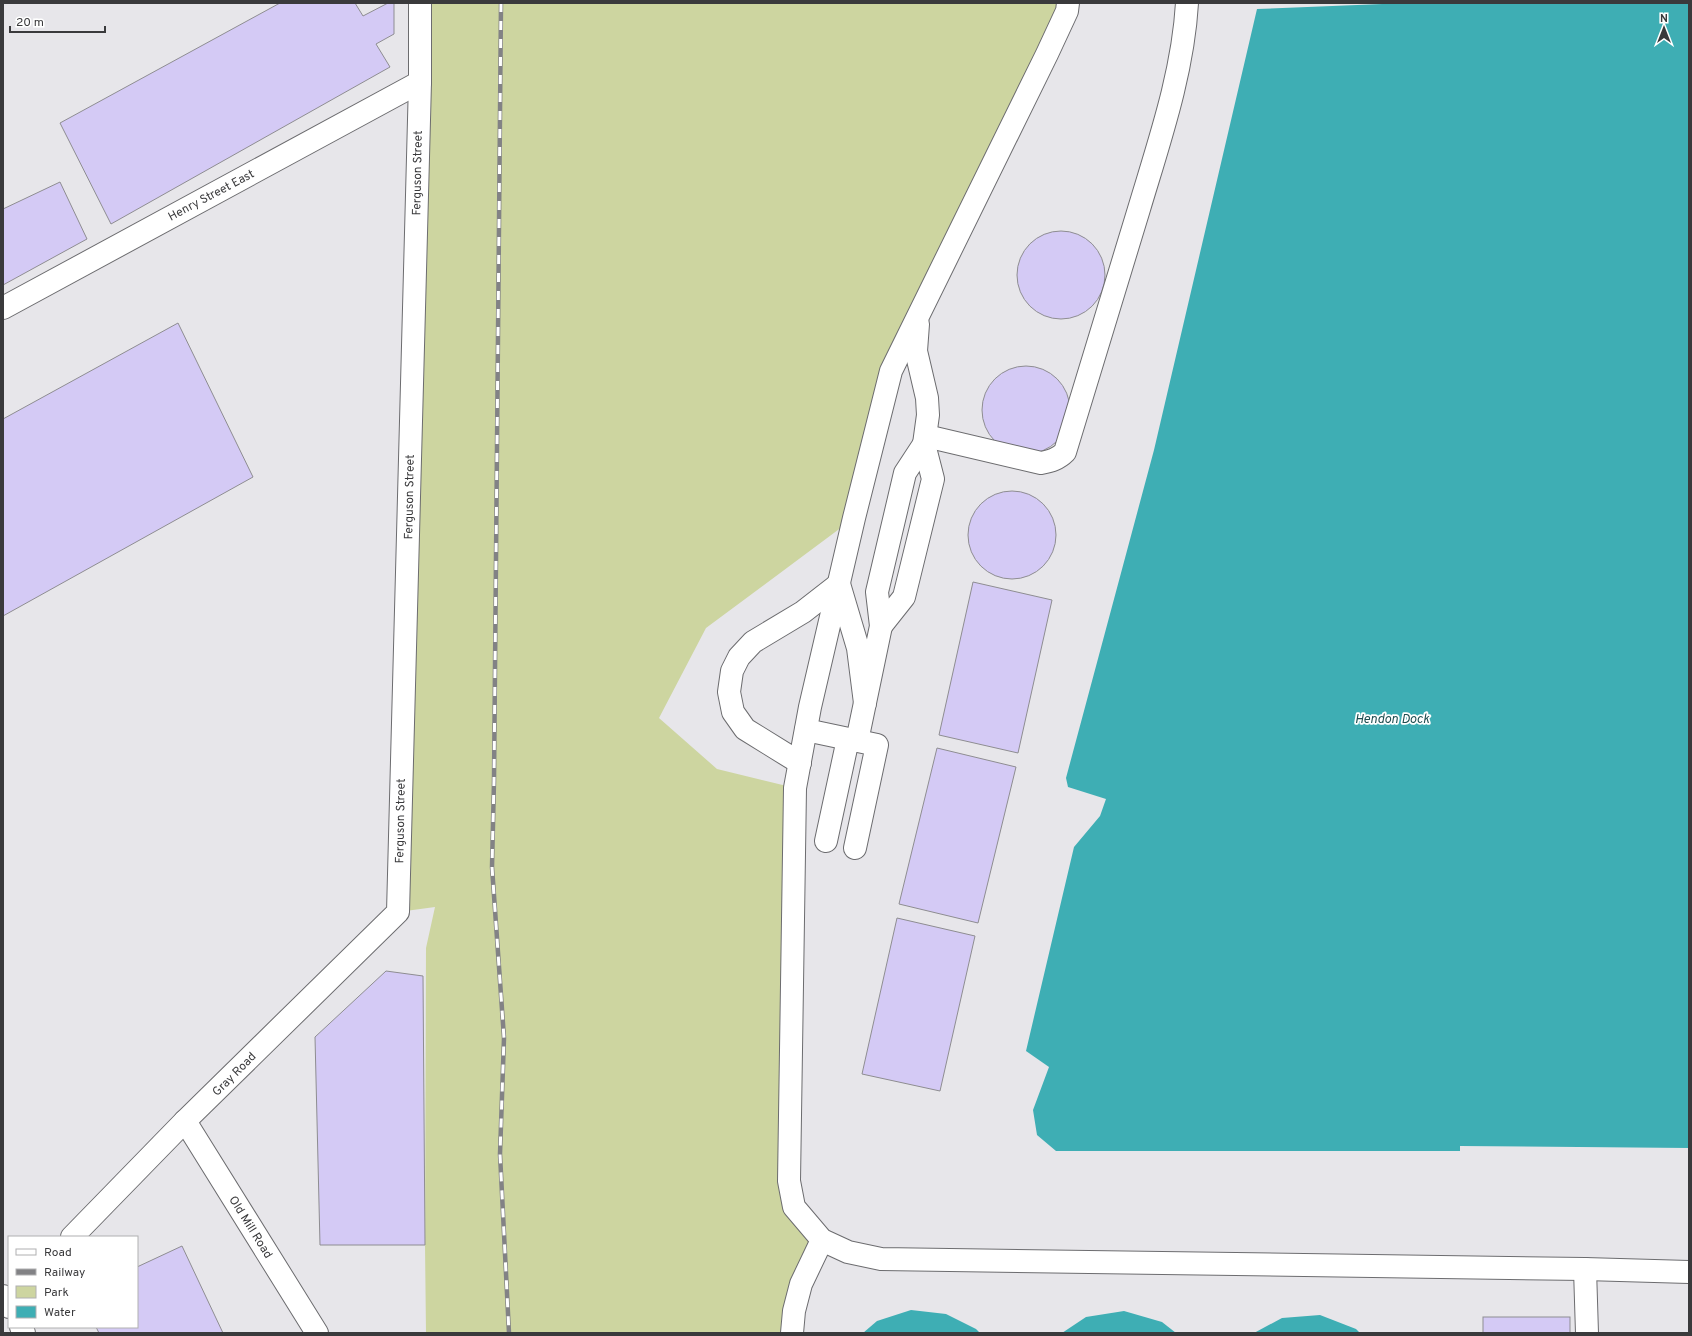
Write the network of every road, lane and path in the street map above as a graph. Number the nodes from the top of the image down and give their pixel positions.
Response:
1 (420, 3) edge
2 (1068, 3) edge
3 (1187, 3) edge
4 (420, 82) junction
5 (3, 308) edge
6 (918, 315) junction
7 (925, 440) junction
8 (839, 584) junction
9 (881, 626) junction
10 (865, 703) junction
11 (806, 730) junction
12 (853, 740) junction
13 (800, 762) junction
14 (826, 841) dead end
15 (855, 848) dead end
16 (398, 912) joint
17 (185, 1121) junction
18 (73, 1236) edge
19 (822, 1240) junction
20 (1585, 1269) junction
21 (1689, 1272) edge
22 (317, 1333) edge
23 (792, 1333) edge
24 (1587, 1333) edge

1 - 4 street, Ferguson Street
2 - 6 street
3 - 7 street
4 - 5 street, Henry Street East
4 - 16 street, Ferguson Street
6 - 7 street
6 - 8 street
7 - 9 street
7 - 9 street
8 - 10 street
8 - 11 street
8 - 13 street
9 - 10 street
10 - 12 street
11 - 12 street
11 - 13 street
12 - 14 street
12 - 15 street
13 - 19 street
16 - 17 street, Gray Road
17 - 18 street, Gray Road
17 - 22 street, Old Mill Road
19 - 20 street
19 - 23 street
20 - 21 street
20 - 24 street

